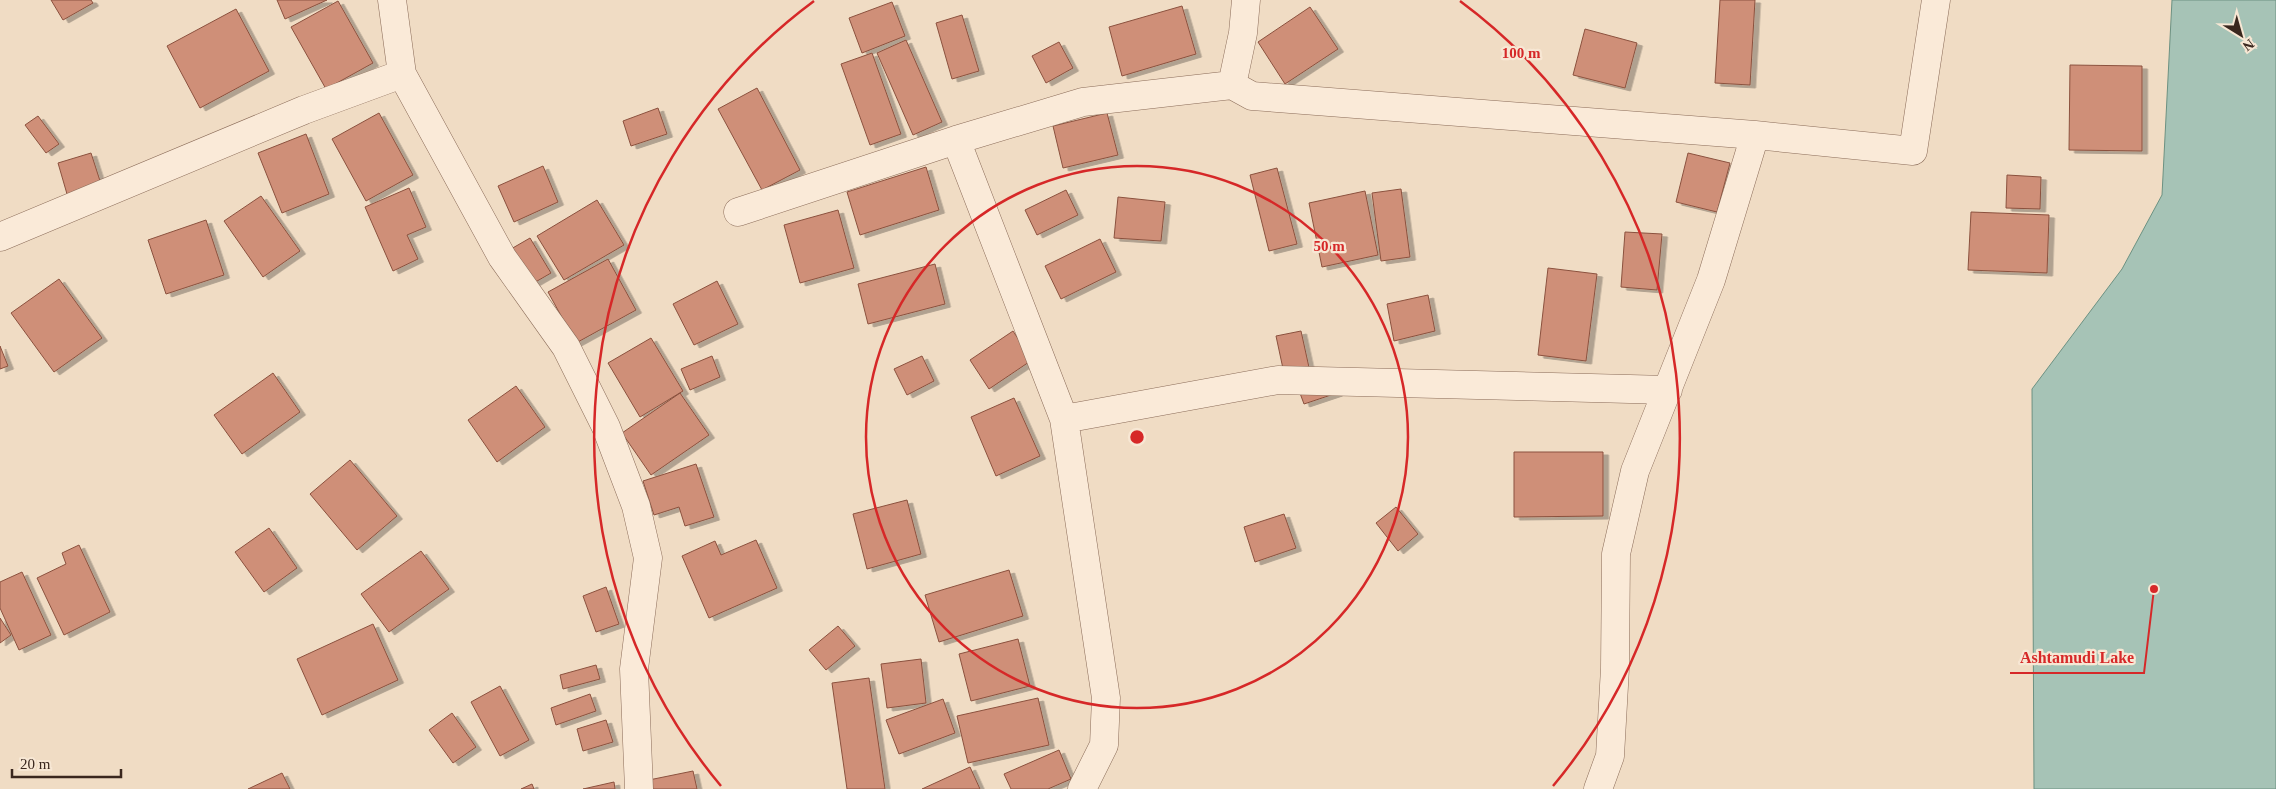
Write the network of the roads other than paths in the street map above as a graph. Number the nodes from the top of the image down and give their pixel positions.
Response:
1 (392, 0) edge
2 (1246, 0) edge
3 (1936, 0) edge
4 (402, 74) junction
5 (1232, 85) junction
6 (1755, 135) junction
7 (956, 140) junction
8 (738, 212) dead end
9 (0, 237) edge
10 (1668, 390) junction
11 (1064, 419) junction
12 (639, 789) edge
13 (1082, 789) edge
14 (1598, 789) edge

1 - 4 street
2 - 5 street
3 - 6 street
4 - 9 street
4 - 12 street
5 - 6 street
5 - 7 street
6 - 10 street
7 - 8 street
7 - 11 street
10 - 11 street
10 - 14 street
11 - 13 street

